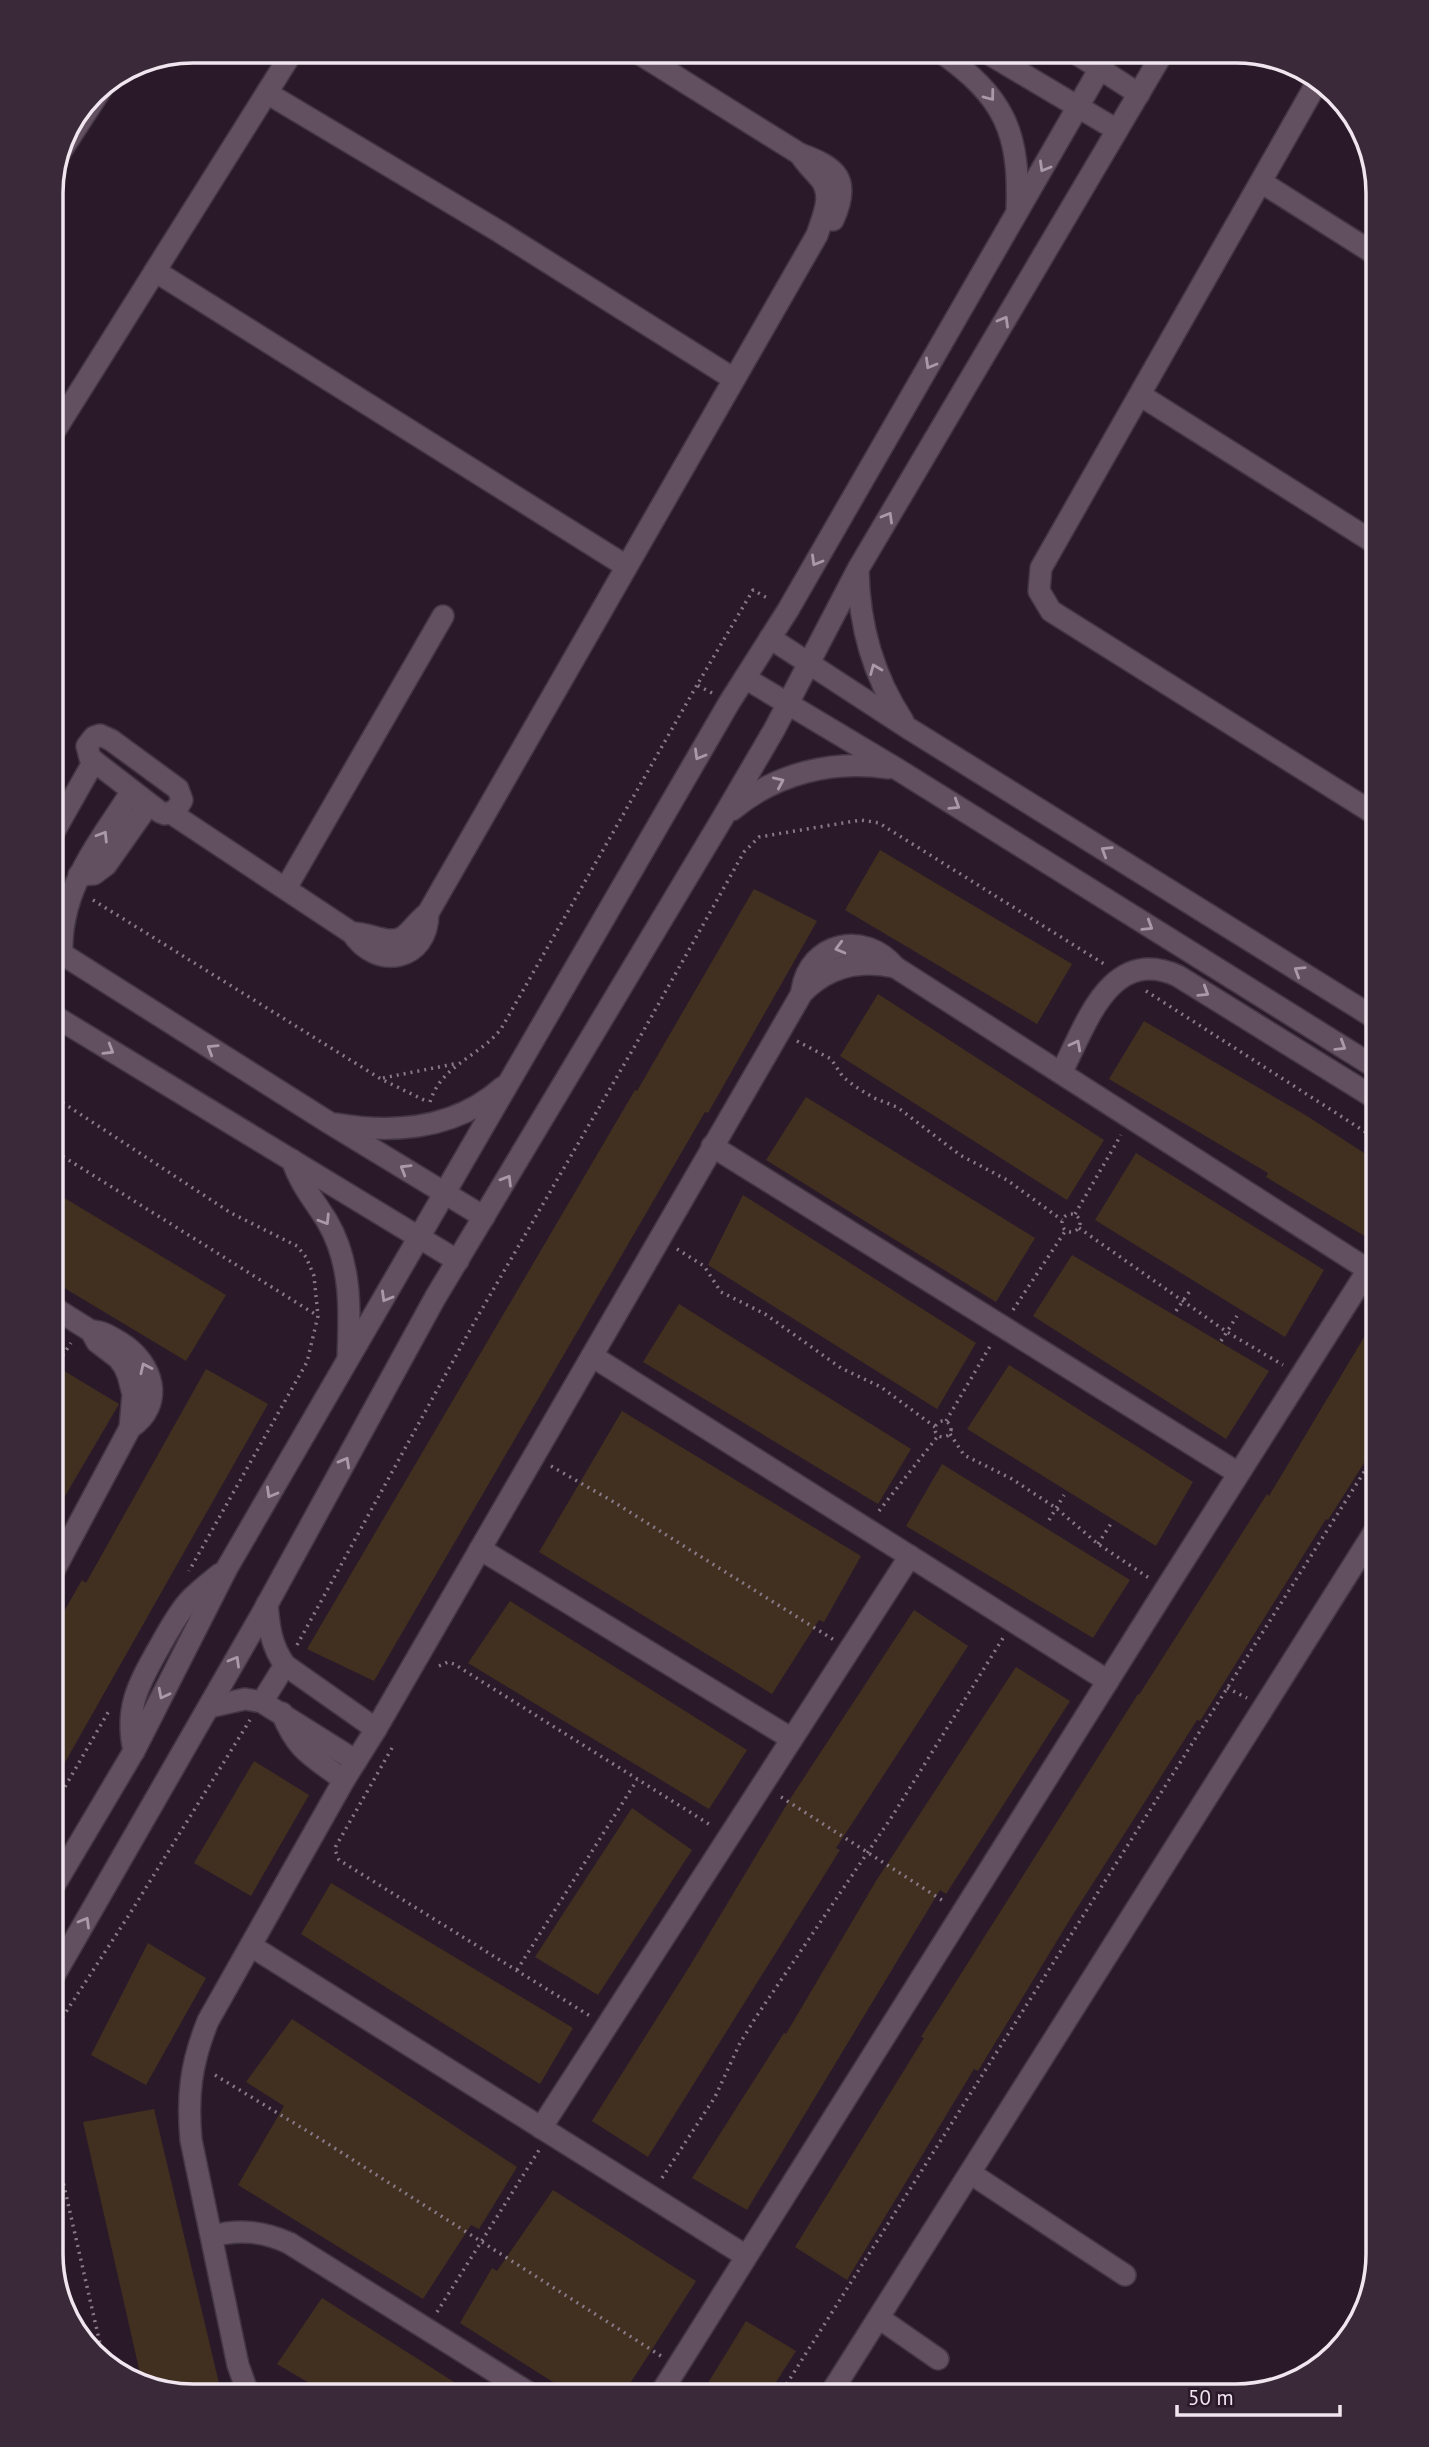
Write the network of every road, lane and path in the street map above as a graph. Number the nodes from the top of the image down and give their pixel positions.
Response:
1 (286, 63) edge
2 (654, 63) edge
3 (955, 63) edge
4 (1004, 63) edge
5 (1103, 63) edge
6 (1108, 63) edge
7 (1157, 63) edge
8 (1313, 89) edge
9 (267, 93) junction
10 (1139, 94) junction
11 (1078, 107) junction
12 (1117, 130) junction
13 (1261, 182) junction
14 (1016, 214) junction
15 (1366, 248) edge
16 (155, 271) junction
17 (734, 379) junction
18 (1140, 395) junction
19 (63, 418) edge
20 (1366, 537) edge
21 (626, 566) junction
22 (858, 569) junction
23 (788, 610) junction
24 (443, 615) dead end
25 (770, 638) junction
26 (808, 663) junction
27 (745, 678) junction
28 (697, 685) junction
29 (729, 703) junction
30 (787, 704) junction
31 (908, 728) junction
32 (94, 761) junction
33 (897, 769) junction
34 (140, 797) junction
35 (1366, 808) edge
36 (171, 813) junction
37 (63, 816) edge
38 (722, 819) junction
39 (76, 881) junction
40 (286, 888) junction
41 (63, 920) edge
42 (63, 955) edge
43 (1122, 976) junction
44 (1366, 1013) edge
45 (63, 1021) edge
46 (779, 1031) junction
47 (1366, 1062) edge
48 (456, 1064) junction
49 (1061, 1073) junction
50 (514, 1075) junction
51 (381, 1079) junction
52 (1366, 1093) edge
53 (430, 1102) junction
54 (63, 1103) edge
55 (1131, 1118) junction
56 (328, 1122) junction
57 (433, 1125) junction
58 (1366, 1132) edge
59 (712, 1146) junction
60 (63, 1157) edge
61 (292, 1160) junction
62 (445, 1194) junction
63 (1076, 1214) junction
64 (484, 1217) junction
65 (1062, 1220) junction
66 (1079, 1228) junction
67 (420, 1238) junction
68 (660, 1238) junction
69 (458, 1261) junction
70 (1366, 1269) edge
71 (1366, 1283) edge
72 (1192, 1288) dead end
73 (1183, 1300) junction
74 (1176, 1311) dead end
75 (63, 1314) edge
76 (318, 1316) junction
77 (1237, 1316) dead end
78 (86, 1329) junction
79 (1227, 1332) junction
80 (1221, 1341) dead end
81 (592, 1356) junction
82 (63, 1358) edge
83 (348, 1362) junction
84 (1300, 1375) junction
85 (935, 1427) junction
86 (950, 1434) junction
87 (938, 1436) junction
88 (534, 1456) junction
89 (1366, 1469) edge
90 (1238, 1474) junction
91 (1064, 1494) dead end
92 (1056, 1508) junction
93 (1049, 1520) dead end
94 (1112, 1522) dead end
95 (865, 1528) junction
96 (1098, 1544) junction
97 (1366, 1546) edge
98 (480, 1549) junction
99 (63, 1554) edge
100 (910, 1556) junction
101 (185, 1577) dead end
102 (1165, 1590) junction
103 (267, 1602) junction
104 (1014, 1622) junction
105 (850, 1650) junction
106 (285, 1665) junction
107 (438, 1666) dead end
108 (1108, 1681) junction
109 (262, 1702) junction
110 (111, 1706) dead end
111 (209, 1707) junction
112 (282, 1713) junction
113 (376, 1730) junction
114 (397, 1738) dead end
115 (792, 1739) junction
116 (356, 1761) junction
117 (638, 1779) junction
118 (344, 1780) junction
119 (762, 1785) junction
120 (63, 1790) edge
121 (729, 1836) junction
122 (866, 1851) junction
123 (63, 1871) edge
124 (961, 1913) junction
125 (251, 1946) junction
126 (63, 1960) edge
127 (517, 1970) junction
128 (63, 2017) edge
129 (607, 2026) junction
130 (193, 2062) junction
131 (545, 2131) junction
132 (970, 2173) junction
133 (63, 2182) edge
134 (650, 2196) junction
135 (212, 2236) junction
136 (481, 2242) junction
137 (746, 2256) junction
138 (1125, 2276) dead end
139 (879, 2318) junction
140 (426, 2329) junction
141 (100, 2345) edge
142 (938, 2358) dead end
143 (678, 2366) junction
144 (245, 2384) edge
145 (515, 2384) edge
146 (667, 2384) edge
147 (787, 2384) edge
148 (838, 2384) edge

1 - 9 street
2 - 17 street
3 -> 14 street
4 - 11 street
5 - 11 street
6 - 10 street
7 - 10 street
8 - 13 street
9 - 16 street
9 - 17 street
10 - 12 street
11 - 12 street
11 -> 14 street
22 -> 12 street
13 - 15 street
13 - 18 street
14 -> 23 street
16 - 19 street
16 - 21 street
17 - 21 street
18 - 20 street
18 - 35 street
21 - 40 street
22 - 26 street
31 -> 22 street
23 - 25 street
23 - 28 path
24 - 40 street
25 - 26 street
25 - 27 street
26 - 30 street
26 - 31 street
27 - 29 street
27 - 30 street
28 - 29 path
28 - 48 path
29 -> 50 street
30 - 33 street
30 - 38 street
44 -> 31 street
32 - 34 street
32 - 36 street
32 - 37 street
38 -> 33 street
33 -> 47 street
34 - 36 street
39 -> 34 street
36 - 40 street
64 -> 38 street
39 - 41 street
39 - 51 path
56 -> 42 street
49 -> 43 street
43 -> 52 street
43 - 58 path
43 - 106 path
45 -> 61 street
46 - 49 street
46 - 59 street
46 - 65 path
48 - 51 path
48 - 53 path
49 - 55 street
50 - 57 street
50 - 62 street
51 - 53 path
53 - 57 path
54 - 76 path
55 - 63 path
55 - 70 street
56 - 57 street
62 -> 56 street
59 - 68 street
59 - 90 street
60 - 76 path
61 - 67 street
61 -> 83 street
62 - 64 street
62 - 67 street
63 - 65 path
63 - 66 path
64 - 69 street
65 - 66 path
66 - 73 path
67 - 69 street
67 -> 83 street
68 - 81 street
68 - 85 path
103 -> 69 street
71 - 84 street
72 - 73 path
73 - 74 path
73 - 79 path
75 - 78 street
76 - 101 path
77 - 79 path
78 - 82 path
78 - 99 street
79 - 80 path
79 - 84 path
81 - 88 street
81 - 95 street
83 -> 123 street
84 - 90 street
85 - 86 path
85 - 87 path
86 - 87 path
86 - 92 path
87 - 95 path
88 - 98 street
88 - 105 path
89 - 147 path
90 - 102 street
91 - 92 path
92 - 93 path
92 - 96 path
94 - 96 path
95 - 100 street
96 - 102 path
97 - 132 street
98 - 113 street
98 - 115 street
100 - 104 street
100 - 105 street
102 - 108 street
103 - 106 street
111 -> 103 street
104 - 108 street
104 - 122 path
105 - 115 street
106 - 109 street
106 - 113 street
107 - 117 path
108 - 124 street
109 - 111 street
109 - 112 street
109 - 128 path
110 - 120 path
126 -> 111 street
112 - 116 street
112 - 118 street
113 - 116 street
114 - 127 path
115 - 119 street
116 - 118 street
117 - 121 path
117 - 127 path
118 - 125 street
119 - 121 street
119 - 122 path
121 - 129 street
122 - 124 path
122 - 134 path
124 - 137 street
125 - 130 street
125 - 131 street
127 - 129 path
129 - 131 street
130 - 135 street
130 - 136 path
131 - 134 street
131 - 136 path
132 - 138 street
132 - 139 street
133 - 141 path
134 - 137 street
135 - 140 street
135 - 144 street
136 - 140 path
136 - 143 path
137 - 143 street
139 - 142 street
139 - 148 street
140 - 145 street
143 - 146 street

